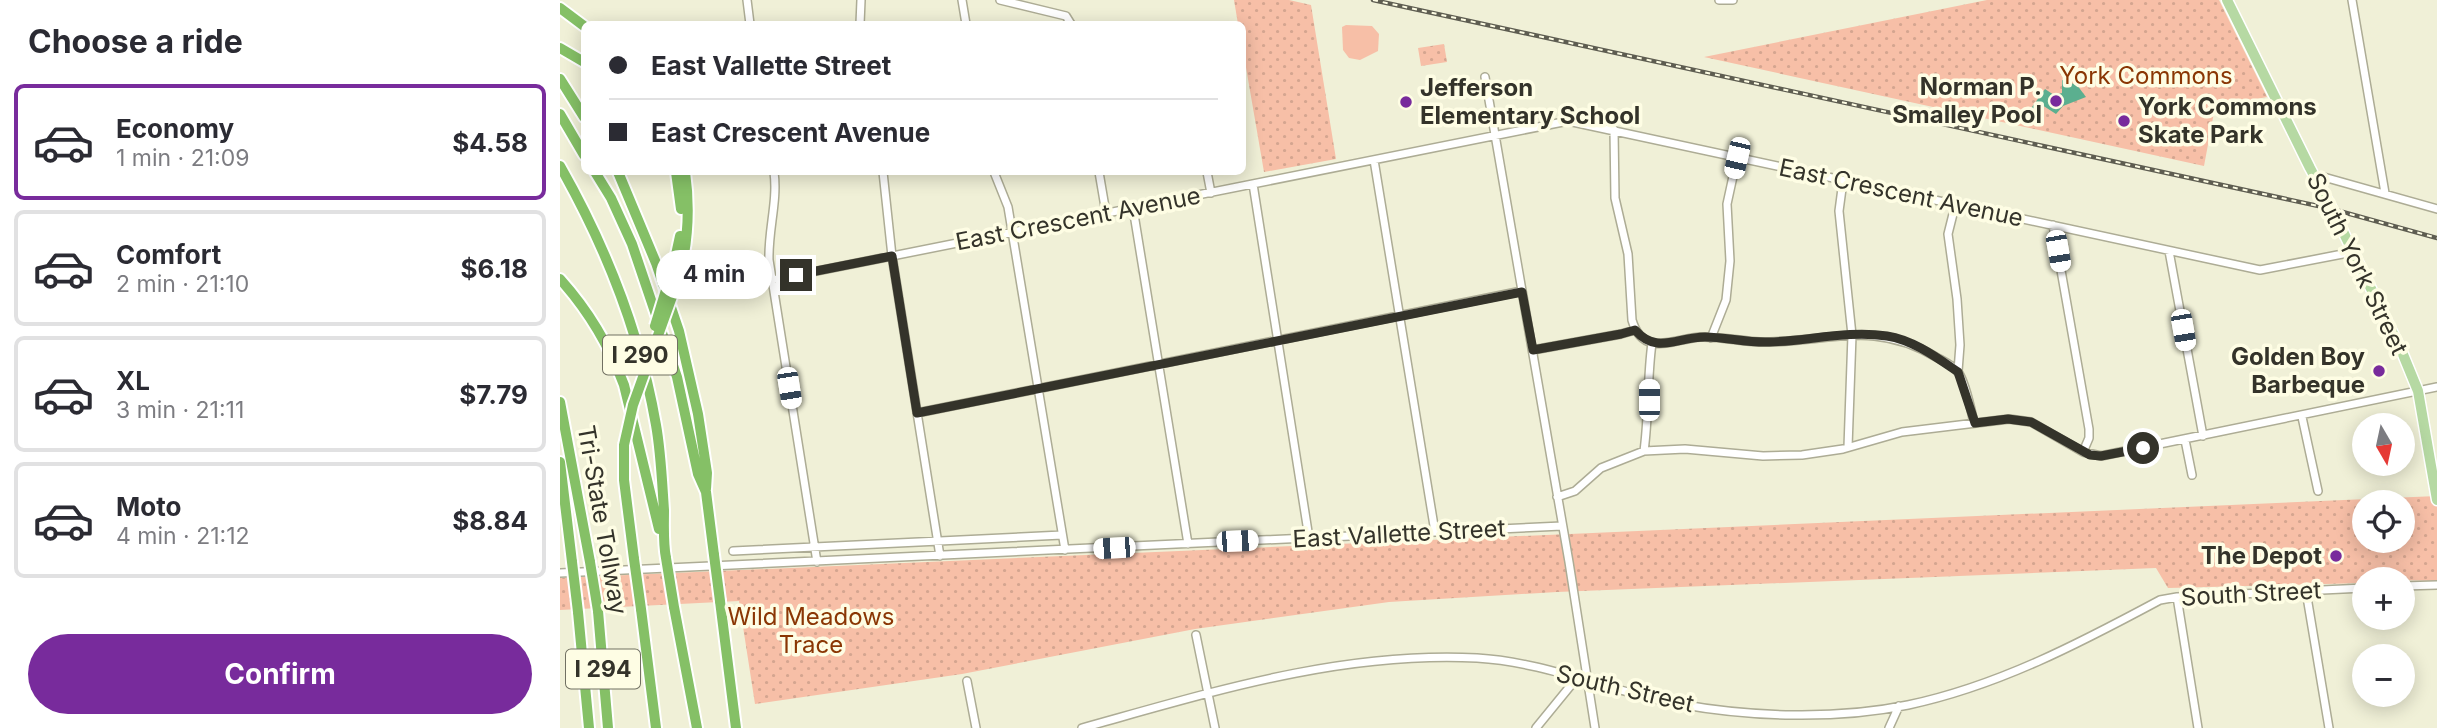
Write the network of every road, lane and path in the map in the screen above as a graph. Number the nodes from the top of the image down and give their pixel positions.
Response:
1 (747, 0) edge
2 (861, 0) edge
3 (962, 0) edge
4 (1000, 0) edge
5 (1719, 0) edge
6 (1733, 0) edge
7 (2227, 0) edge
8 (2352, 0) edge
9 (560, 8) edge
10 (750, 21) edge
11 (860, 21) edge
12 (966, 21) edge
13 (1069, 21) edge
14 (581, 24) edge
15 (560, 48) edge
16 (581, 60) edge
17 (1485, 77) dead end
18 (560, 79) edge
19 (581, 112) edge
20 (560, 114) edge
21 (1615, 130) junction
22 (1495, 136) junction
23 (581, 150) edge
24 (1737, 158) junction
25 (1374, 160) junction
26 (560, 166) edge
27 (2313, 174) junction
28 (597, 175) edge
29 (619, 175) edge
30 (676, 175) edge
31 (685, 175) edge
32 (774, 175) edge
33 (883, 175) edge
34 (995, 175) edge
35 (1100, 175) edge
36 (1208, 175) edge
37 (1843, 181) junction
38 (1254, 184) junction
39 (1211, 192) junction
40 (2385, 193) junction
41 (1955, 206) junction
42 (1133, 208) junction
43 (2437, 209) edge
44 (1107, 214) junction
45 (2053, 225) junction
46 (1013, 232) junction
47 (2169, 251) junction
48 (2353, 252) junction
49 (892, 256) junction
50 (560, 279) edge
51 (772, 280) junction
52 (1522, 292) junction
53 (707, 293) dead end
54 (1399, 316) junction
55 (1635, 330) junction
56 (1852, 335) junction
57 (1711, 338) junction
58 (1278, 341) junction
59 (1653, 343) junction
60 (1533, 350) junction
61 (650, 353) junction
62 (1158, 365) junction
63 (1958, 372) junction
64 (2437, 387) edge
65 (1037, 389) junction
66 (2418, 391) junction
67 (560, 402) edge
68 (917, 413) junction
69 (2302, 416) junction
70 (1975, 423) junction
71 (2203, 436) junction
72 (2185, 440) junction
73 (1848, 447) junction
74 (1644, 452) junction
75 (2083, 452) junction
76 (560, 462) edge
77 (2192, 475) dead end
78 (2318, 491) dead end
79 (706, 492) junction
80 (1557, 497) junction
81 (2437, 500) edge
82 (560, 508) edge
83 (1562, 526) junction
84 (1435, 532) junction
85 (1062, 535) junction
86 (1309, 538) junction
87 (937, 541) junction
88 (1188, 544) junction
89 (815, 547) junction
90 (1065, 550) junction
91 (733, 551) dead end
92 (666, 555) junction
93 (940, 556) junction
94 (572, 562) junction
95 (817, 562) junction
96 (560, 573) edge
97 (2437, 585) edge
98 (2415, 586) edge
99 (2352, 589) edge
100 (2306, 591) junction
101 (2177, 597) junction
102 (1196, 635) dead end
103 (1576, 679) junction
104 (967, 681) dead end
105 (1587, 681) junction
106 (1208, 693) junction
107 (1899, 706) junction
108 (589, 728) edge
109 (608, 728) edge
110 (656, 728) edge
111 (697, 728) edge
112 (736, 728) edge
113 (976, 728) edge
114 (1082, 728) edge
115 (1215, 728) edge
116 (1536, 728) edge
117 (1595, 728) edge
118 (1889, 728) edge
119 (2198, 728) edge
120 (2329, 728) edge

1 - 10 street
2 - 11 street
3 - 12 street
4 - 13 street
5 - 6 street
7 - 27 main road, South York Street
8 - 40 street
9 - 14 highway
15 - 16 highway
17 - 22 street
18 - 19 highway
20 - 23 highway
21 - 22 street, East Crescent Avenue
21 - 24 street, East Crescent Avenue
21 - 55 street
22 - 25 street, East Crescent Avenue
22 - 52 street
24 - 37 street, East Crescent Avenue
24 - 57 street
25 - 38 street, East Crescent Avenue
25 - 54 street
26 - 92 highway, I 290
27 - 40 street
27 - 48 main road, South York Street
28 - 79 highway, I 290
29 - 79 highway
30 - 61 highway, bridge
31 - 61 highway, bridge
32 - 51 street
33 - 49 street
34 - 46 street
35 - 44 street
36 - 39 street
37 - 41 street, East Crescent Avenue
37 - 56 street
38 - 39 street, East Crescent Avenue
38 - 58 street
39 - 42 street, East Crescent Avenue
40 - 43 street
41 - 45 street, East Crescent Avenue
41 - 63 street
42 - 44 street, East Crescent Avenue
42 - 62 street
44 - 46 street, East Crescent Avenue
45 - 47 street, East Crescent Avenue
45 - 75 street
46 - 49 street, East Crescent Avenue
46 - 65 street
47 - 48 street, East Crescent Avenue
47 - 71 street
48 - 66 main road, South York Street
49 - 51 street, East Crescent Avenue
49 - 68 street
50 - 92 highway
51 - 53 street, East Crescent Avenue
51 - 89 street
52 - 54 street
52 - 60 street
54 - 58 street
54 - 84 street
55 - 59 street
55 - 60 street
56 - 57 street
56 - 63 street
56 - 73 street
57 - 59 street
58 - 62 street
58 - 86 street
59 - 74 street
60 - 80 street
61 - 110 highway, bridge
62 - 65 street
62 - 88 street
63 - 70 street
64 - 66 street
65 - 68 street
65 - 85 street
66 - 69 street
66 - 81 main road, South York Street
67 - 109 highway, Tri-State Tollway / I 294, bridge
68 - 87 street
69 - 71 street
69 - 78 street
70 - 73 street
70 - 75 street
71 - 72 street
72 - 75 street
72 - 77 street
73 - 74 street
74 - 80 street
76 - 94 highway, Tri-State Tollway / I 294
79 - 112 highway, I 290, bridge
80 - 83 street
82 - 94 highway
83 - 84 street, East Vallette Street
83 - 105 street
84 - 86 street, East Vallette Street
85 - 87 street
85 - 90 street
86 - 88 street, East Vallette Street
87 - 89 street
87 - 93 street
88 - 90 street, East Vallette Street
89 - 91 street
89 - 95 street
90 - 93 street, East Vallette Street
92 - 111 highway, I 290, bridge
93 - 95 street, East Vallette Street
94 - 108 highway, Tri-State Tollway / I 294, bridge
95 - 96 street, East Vallette Street
97 - 98 street
99 - 100 street, South Street
100 - 101 street, South Street
100 - 120 street
101 - 107 street, South Street
101 - 119 street
102 - 106 street
103 - 105 street, South Street
103 - 106 street, South Street
103 - 116 street
104 - 113 street
105 - 107 street, South Street
105 - 117 street
106 - 114 street, South Street
106 - 115 street
107 - 118 street

